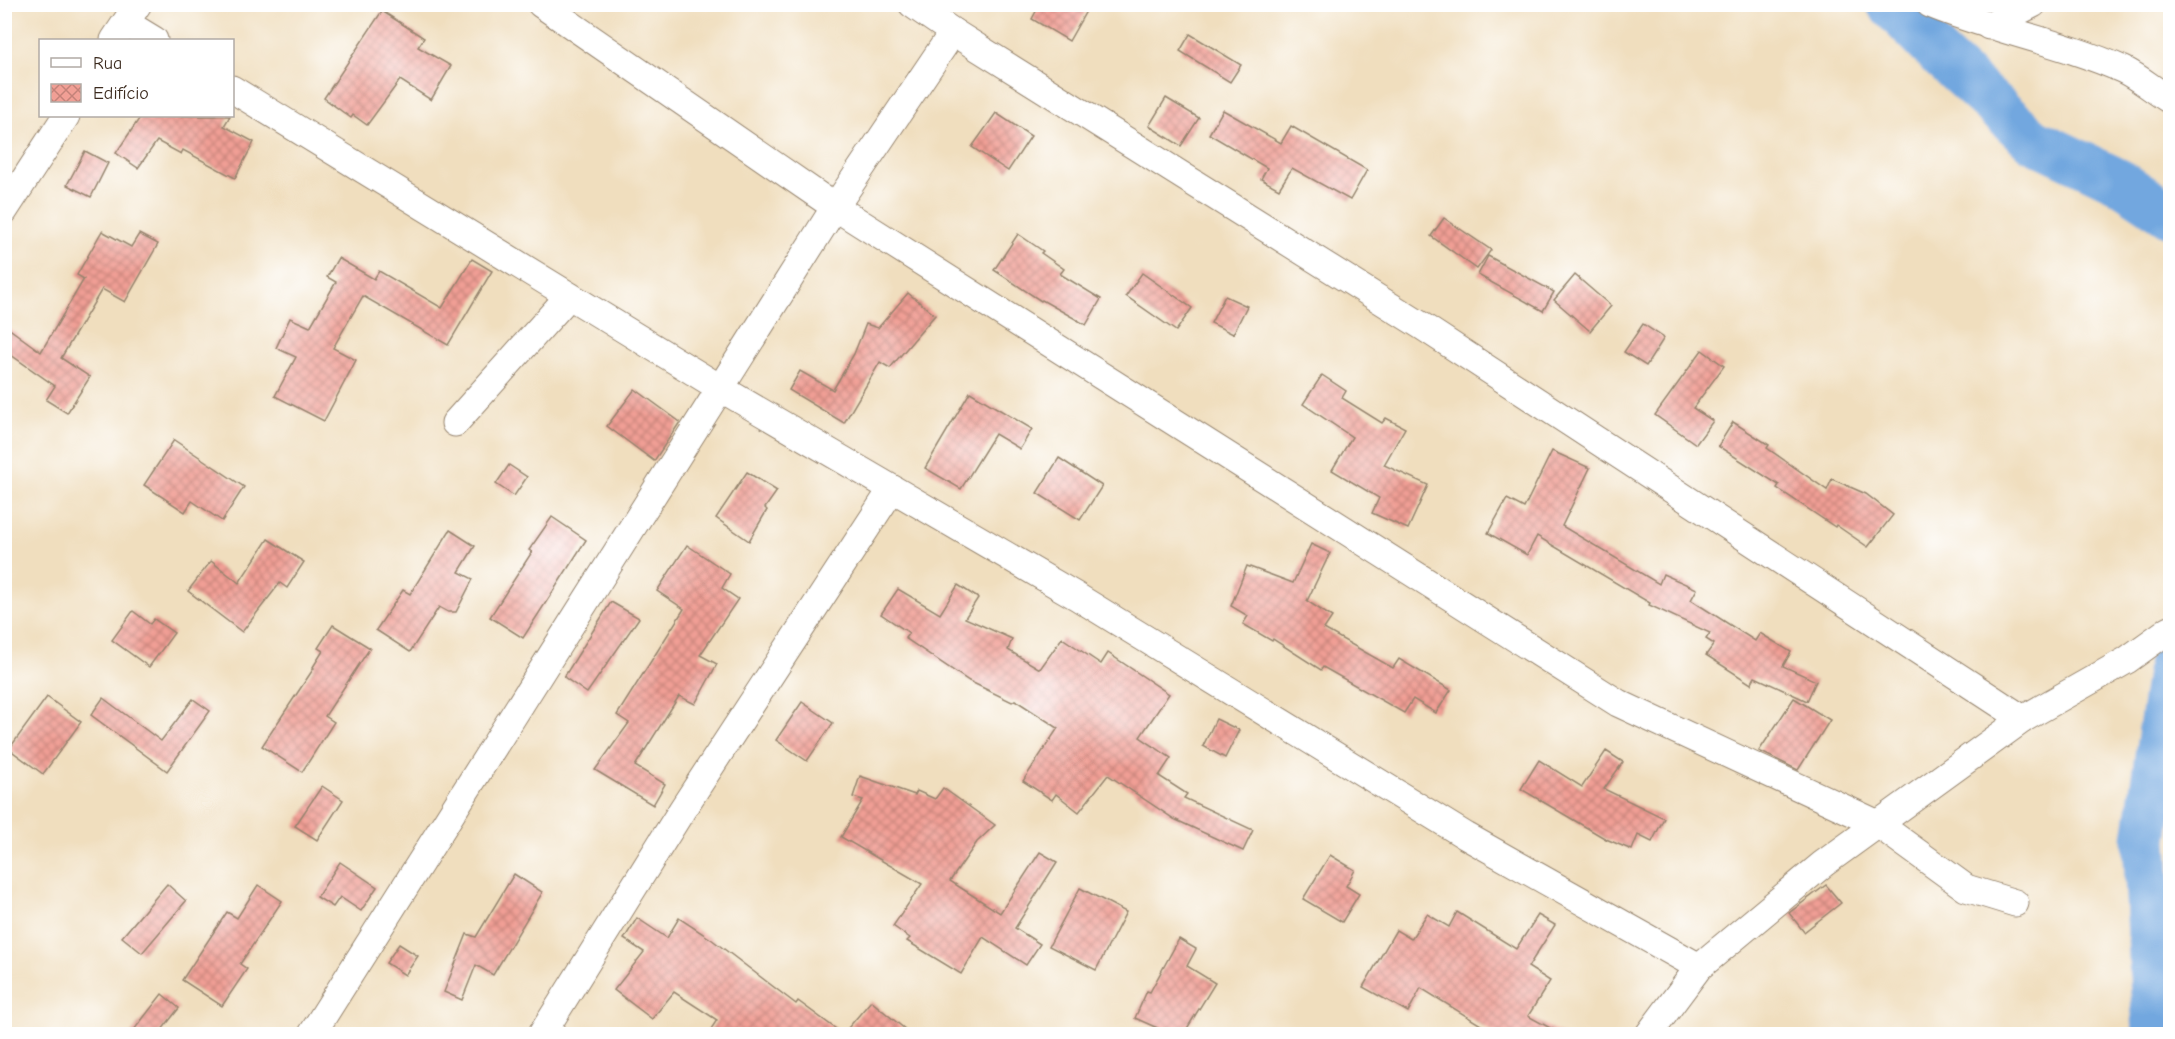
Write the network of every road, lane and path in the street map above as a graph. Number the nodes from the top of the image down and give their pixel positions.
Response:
1 (541, 4) edge
2 (912, 4) edge
3 (1930, 4) edge
4 (2033, 4) edge
5 (126, 23) edge
6 (1989, 26) junction
7 (953, 32) junction
8 (152, 39) edge
9 (234, 90) edge
10 (2170, 100) edge
11 (65, 117) edge
12 (835, 207) junction
13 (4, 211) edge
14 (569, 296) junction
15 (720, 388) junction
16 (455, 423) dead end
17 (892, 489) junction
18 (2170, 629) edge
19 (2023, 719) junction
20 (1878, 824) junction
21 (2015, 903) dead end
22 (1699, 967) junction
23 (312, 1035) edge
24 (542, 1035) edge
25 (1649, 1035) edge

1 - 12 street
2 - 7 street
3 - 6 street
4 - 6 street
5 - 8 street
6 - 10 street
7 - 12 street
7 - 19 street
9 - 14 street
11 - 13 street
12 - 15 street
12 - 20 street
14 - 15 street
14 - 16 street
15 - 17 street
15 - 23 street
17 - 22 street
17 - 24 street
18 - 19 street
19 - 20 street
20 - 21 street
20 - 22 street
22 - 25 street

